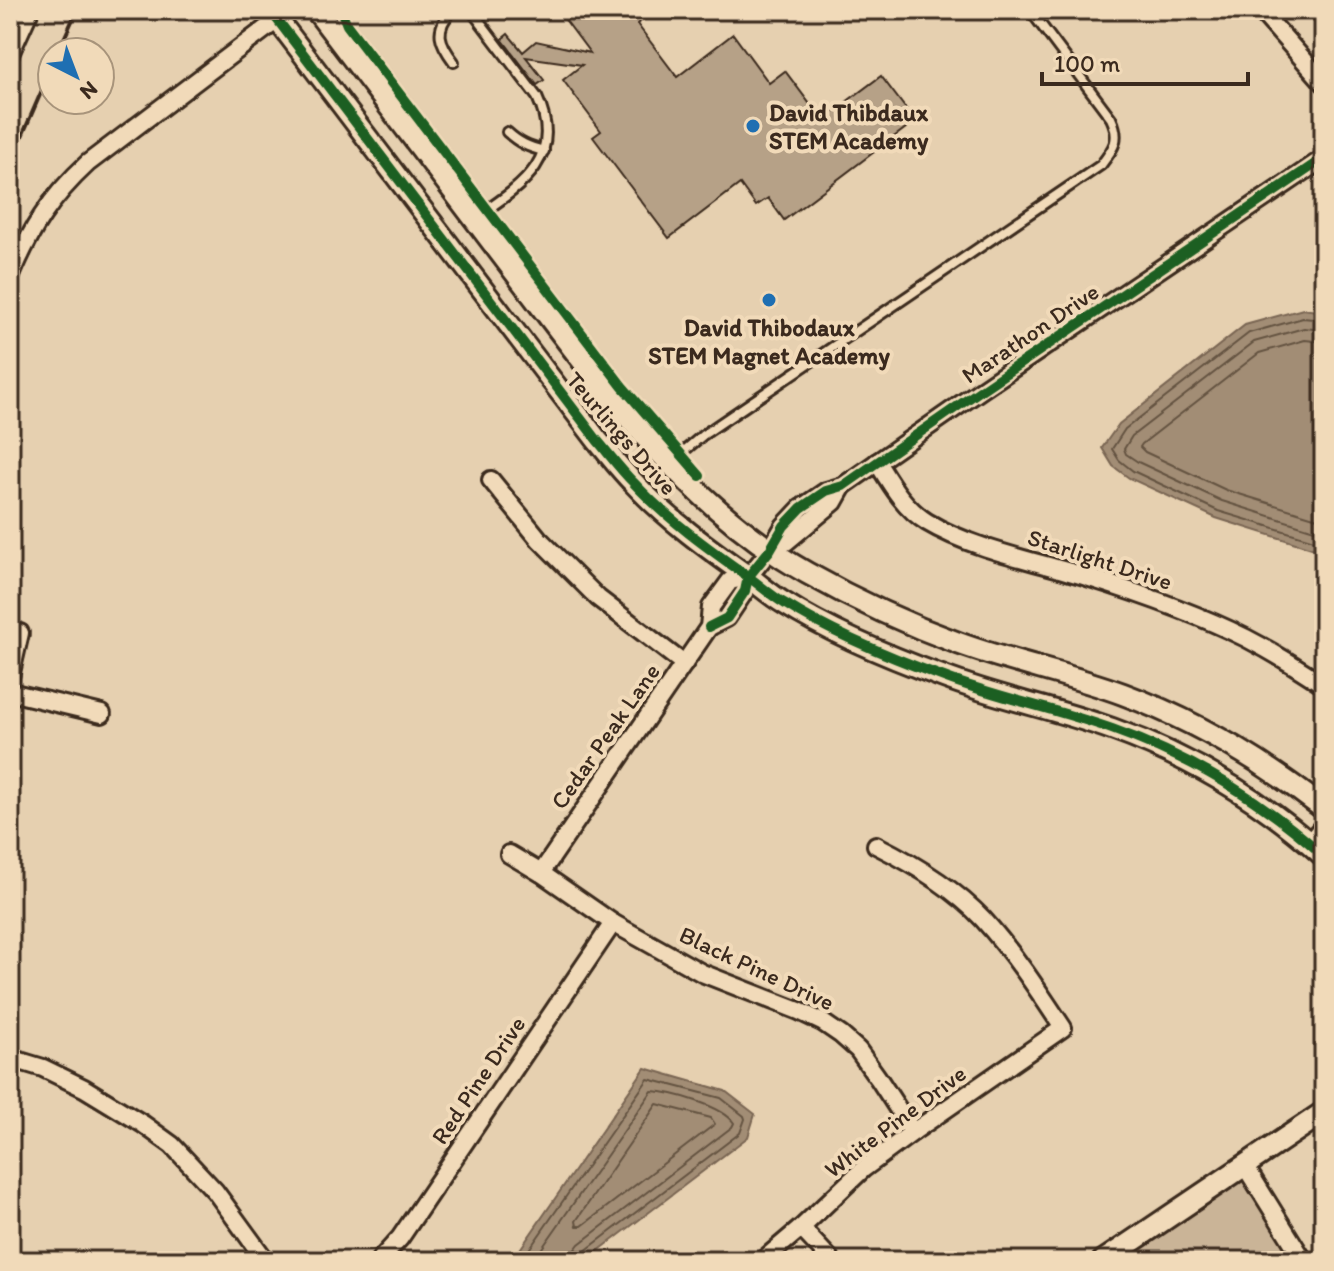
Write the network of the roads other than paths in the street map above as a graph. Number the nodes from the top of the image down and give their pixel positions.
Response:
1 (30, 10) edge
2 (316, 10) edge
3 (452, 10) edge
4 (471, 10) edge
5 (1030, 10) edge
6 (1260, 10) edge
7 (279, 13) edge
8 (10, 54) edge
9 (454, 62) dead end
10 (1324, 83) edge
11 (507, 132) dead end
12 (544, 151) junction
13 (1324, 158) edge
14 (475, 219) junction
15 (446, 241) junction
16 (10, 278) edge
17 (670, 462) junction
18 (877, 462) junction
19 (491, 480) dead end
20 (770, 550) junction
21 (748, 577) junction
22 (20, 633) dead end
23 (684, 664) junction
24 (10, 677) edge
25 (1324, 685) edge
26 (10, 692) edge
27 (102, 714) dead end
28 (1324, 809) edge
29 (1324, 825) edge
30 (876, 845) dead end
31 (1316, 850) edge
32 (509, 854) dead end
33 (541, 873) junction
34 (613, 923) junction
35 (10, 1058) edge
36 (1324, 1112) edge
37 (913, 1132) junction
38 (1245, 1166) junction
39 (801, 1228) junction
40 (266, 1261) edge
41 (379, 1261) edge
42 (762, 1261) edge
43 (832, 1261) edge
44 (1103, 1261) edge
45 (1304, 1261) edge

1 - 8 street
2 - 14 street, Teurlings Drive
3 - 9 lane
4 - 12 lane
5 - 17 lane
6 - 10 street
7 - 15 street, Teurlings Drive
7 - 16 street
11 - 12 lane
12 - 14 lane
13 - 18 street, Marathon Drive
14 - 15 street
14 - 17 street, Teurlings Drive
15 - 21 street, Teurlings Drive
17 - 20 street, Teurlings Drive
18 - 20 street, Marathon Drive
18 - 25 street, Starlight Drive
19 - 23 street
20 - 21 street, Marathon Drive
20 - 28 street, Teurlings Drive
21 - 23 street, Cedar Peak Lane
21 - 31 street, Teurlings Drive
22 - 24 street
23 - 33 street, Cedar Peak Lane
26 - 27 street
29 - 31 street
30 - 37 street, White Pine Drive
32 - 33 street, Black Pine Drive
33 - 34 street, Black Pine Drive
34 - 37 street, Black Pine Drive
34 - 41 street, Red Pine Drive
35 - 40 street
36 - 38 street
37 - 39 street, White Pine Drive
38 - 44 street
38 - 45 street
39 - 42 street, White Pine Drive
39 - 43 street

